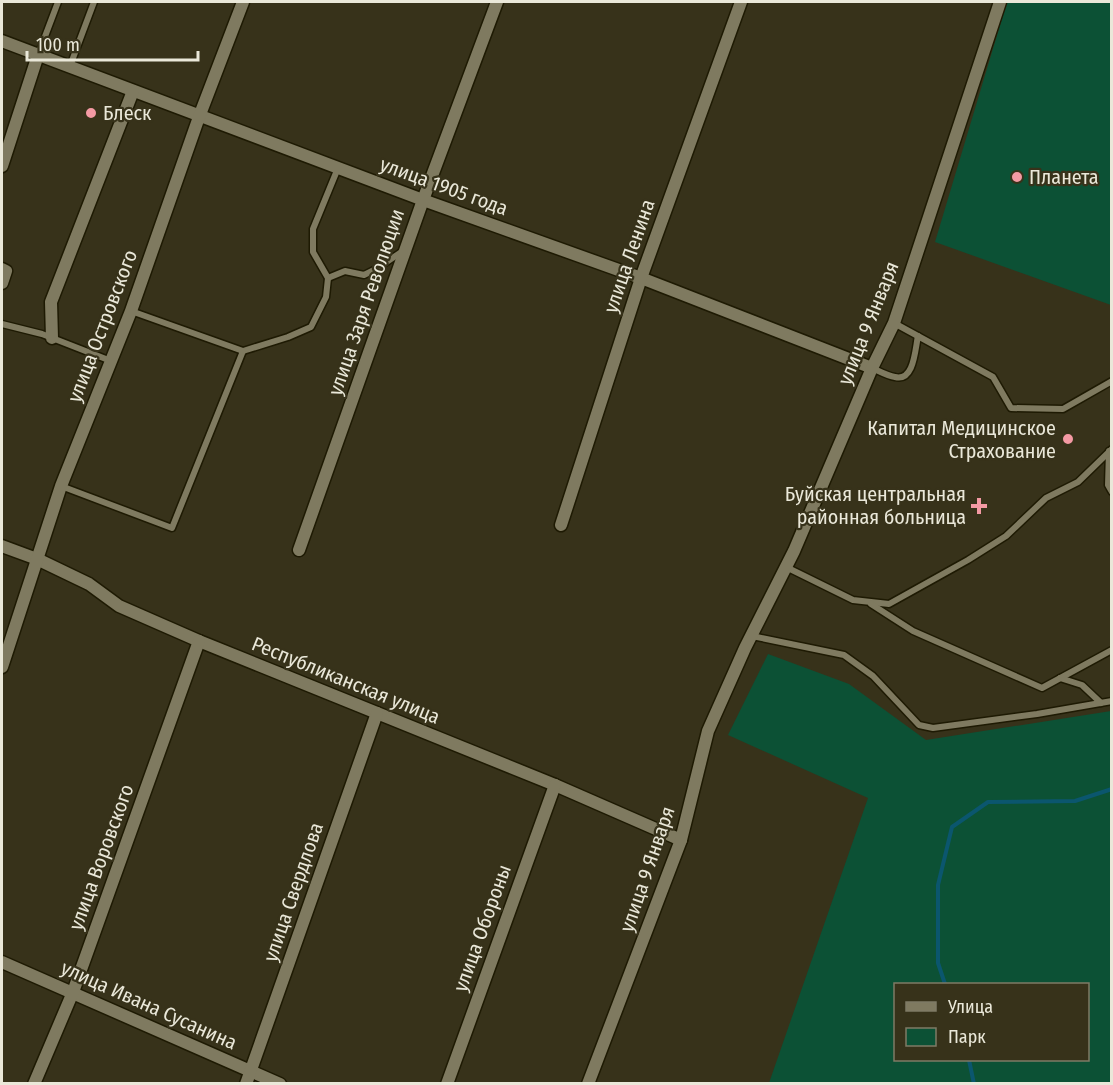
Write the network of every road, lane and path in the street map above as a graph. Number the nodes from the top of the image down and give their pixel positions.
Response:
1 (58, 2) edge
2 (94, 2) edge
3 (243, 2) edge
4 (497, 2) edge
5 (741, 2) edge
6 (1000, 2) edge
7 (2, 41) edge
8 (38, 55) junction
9 (70, 66) junction
10 (132, 90) junction
11 (199, 117) junction
12 (2, 166) edge
13 (338, 168) junction
14 (423, 200) junction
15 (405, 250) junction
16 (2, 269) edge
17 (328, 278) junction
18 (641, 278) junction
19 (2, 283) edge
20 (131, 311) junction
21 (894, 323) junction
22 (2, 324) edge
23 (918, 336) junction
24 (52, 338) junction
25 (243, 351) junction
26 (111, 361) junction
27 (872, 368) junction
28 (1112, 381) edge
29 (1110, 450) edge
30 (61, 486) junction
31 (1112, 492) edge
32 (561, 525) dead end
33 (2, 546) edge
34 (299, 550) dead end
35 (37, 559) junction
36 (785, 567) junction
37 (868, 602) junction
38 (752, 636) junction
39 (199, 641) junction
40 (1112, 650) edge
41 (2, 667) edge
42 (1060, 678) junction
43 (1112, 701) edge
44 (1101, 703) junction
45 (377, 713) junction
46 (555, 785) junction
47 (681, 840) junction
48 (2, 962) edge
49 (72, 992) junction
50 (250, 1071) junction
51 (34, 1083) edge
52 (246, 1083) edge
53 (280, 1083) edge
54 (447, 1083) edge
55 (588, 1083) edge

1 - 8 lane
2 - 9 lane
3 - 11 street, улица Островского
4 - 14 street, улица Заря Революции
5 - 18 street, улица Ленина
6 - 21 street, улица 9 Января
7 - 8 street, улица 1905 года
8 - 9 street, улица 1905 года
8 - 12 street
9 - 10 street, улица 1905 года
10 - 11 street, улица 1905 года
10 - 24 street
11 - 13 street, улица 1905 года
11 - 20 street, улица Островского
13 - 14 street, улица 1905 года
13 - 17 lane
14 - 15 street, улица Заря Революции
14 - 18 street, улица 1905 года
15 - 17 lane
15 - 34 street, улица Заря Революции
16 - 19 street
17 - 25 lane
18 - 27 street, улица 1905 года
18 - 32 street, улица Ленина
20 - 25 lane
20 - 26 street, улица Островского
21 - 23 lane
21 - 27 street, улица 9 Января
22 - 24 lane
23 - 27 lane
23 - 28 lane
24 - 26 lane
25 - 30 lane
26 - 30 street, улица Островского
27 - 36 street, улица 9 Января
29 - 31 lane
29 - 37 lane
30 - 35 street, улица Островского
33 - 35 street, Республиканская улица
35 - 39 street, Республиканская улица
35 - 41 street, улица Островского
36 - 37 lane
36 - 38 street, улица 9 Января
37 - 42 lane
38 - 44 lane
38 - 47 street, улица 9 Января
39 - 45 street, Республиканская улица
39 - 49 street, улица Воровского
40 - 42 lane
42 - 44 lane
43 - 44 lane
45 - 46 street, Республиканская улица
45 - 50 street, улица Свердлова
46 - 47 street, Республиканская улица
46 - 54 street, улица Обороны
47 - 55 street, улица 9 Января
48 - 49 street, улица Ивана Сусанина
49 - 50 street, улица Ивана Сусанина
49 - 51 street, улица Воровского
50 - 52 street, улица Свердлова
50 - 53 street, улица Ивана Сусанина

